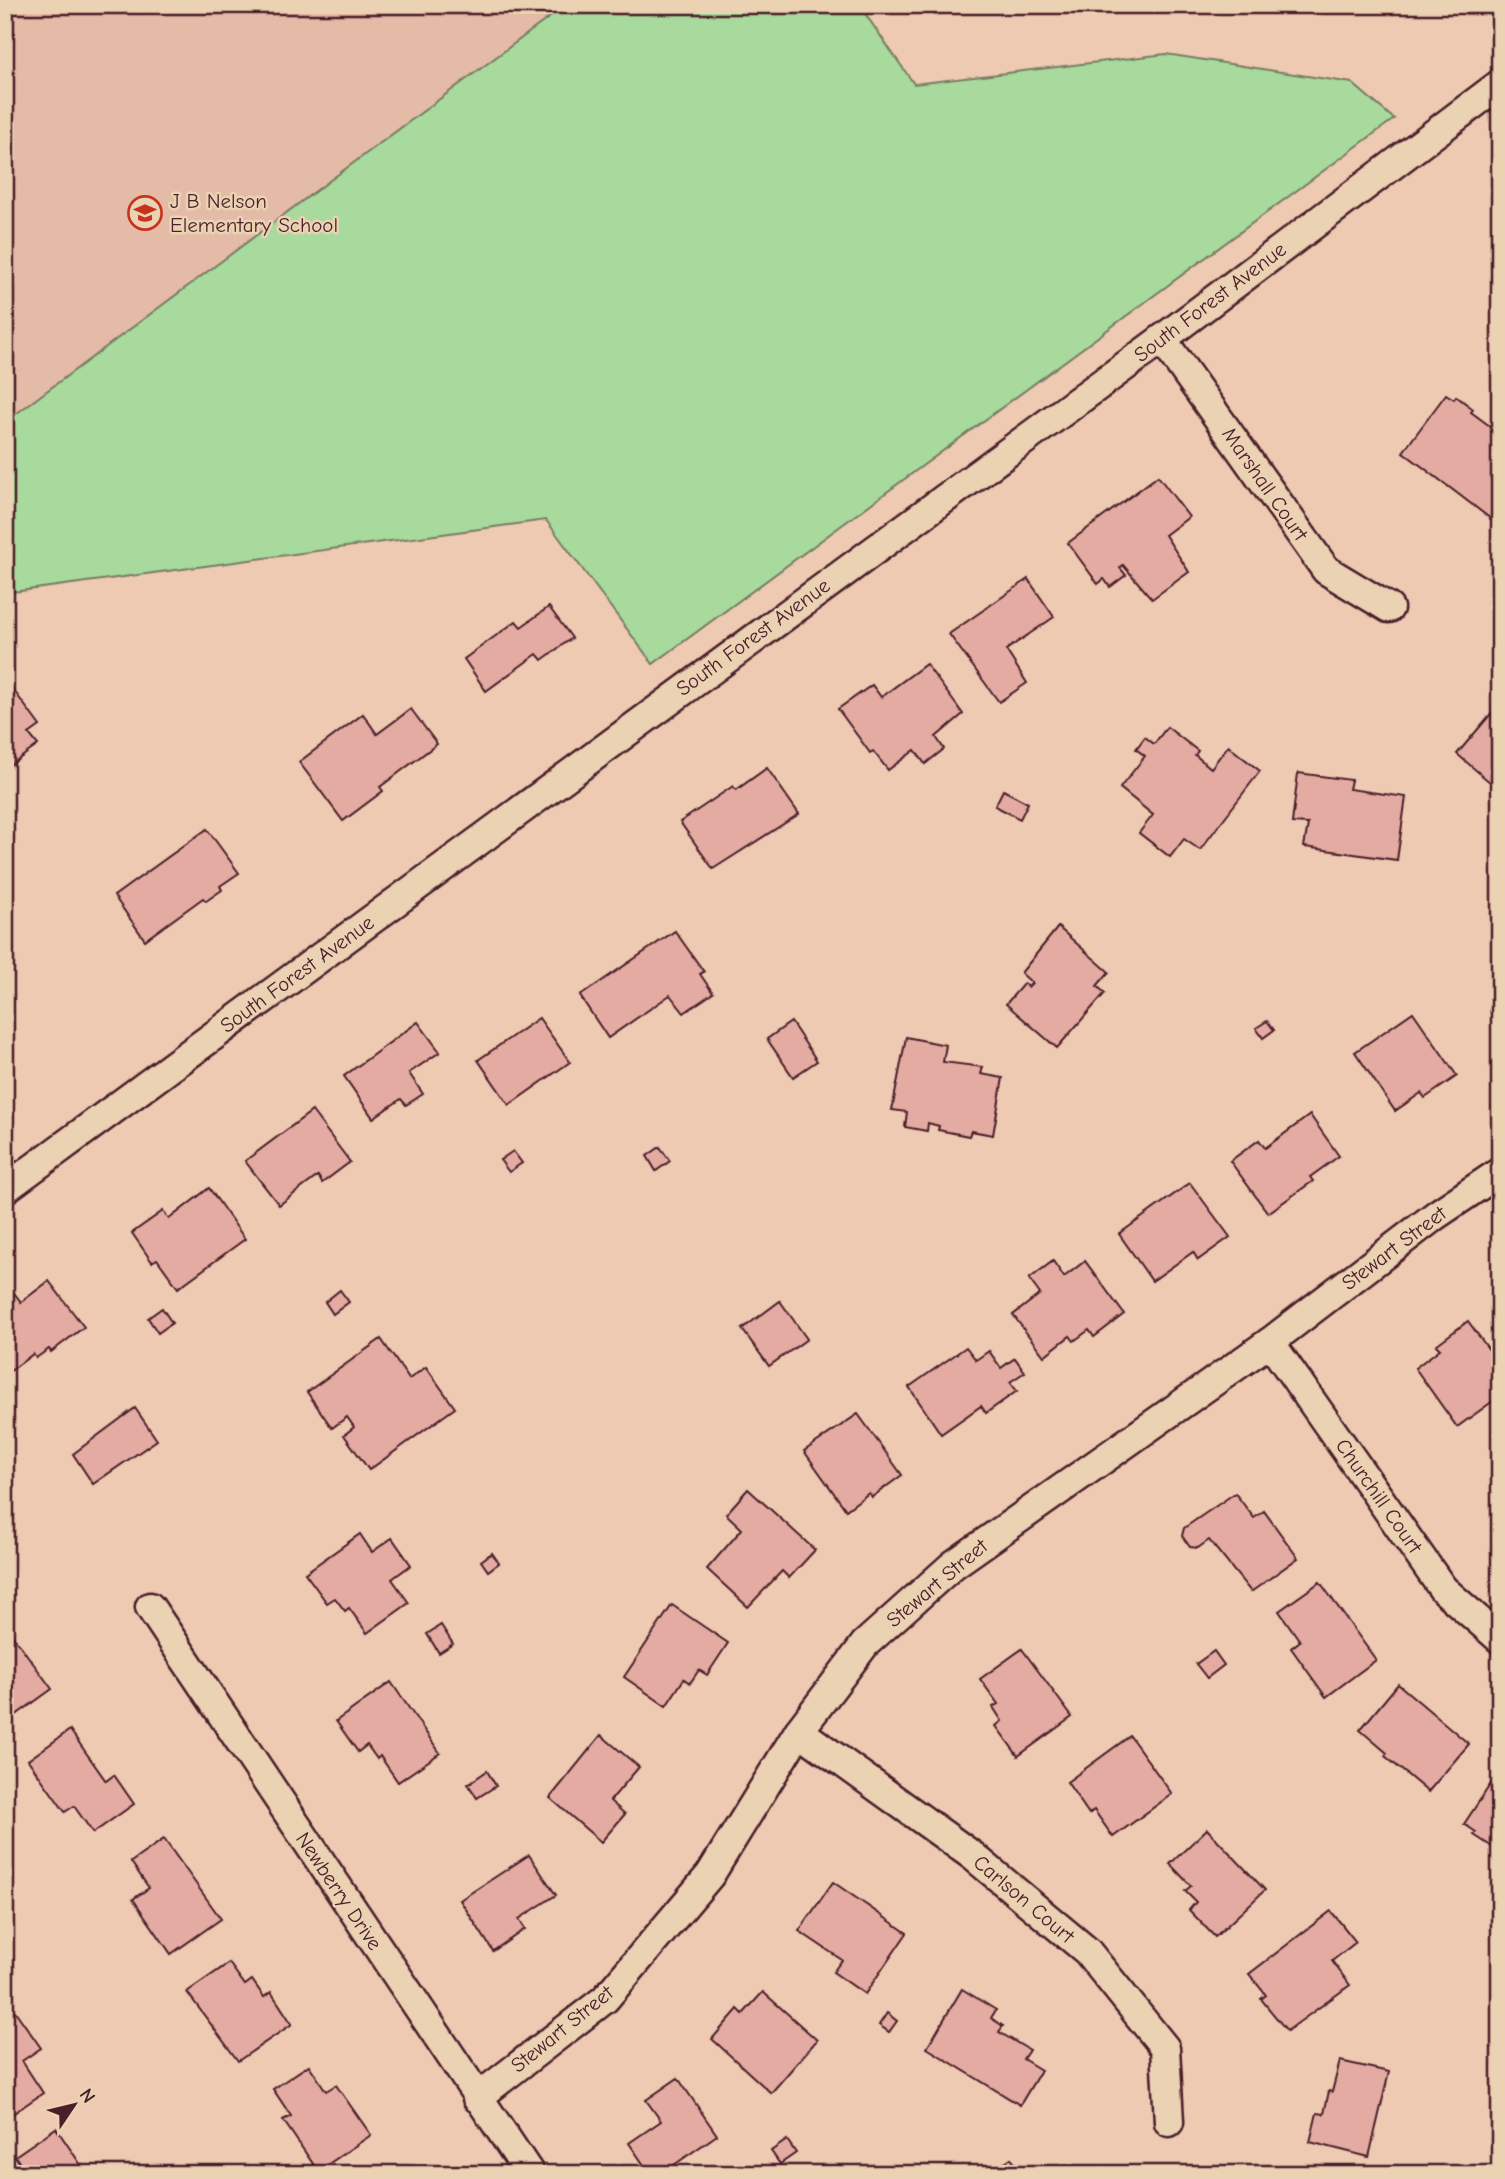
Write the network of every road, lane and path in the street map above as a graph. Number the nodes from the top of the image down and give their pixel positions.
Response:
1 (1500, 84) edge
2 (1162, 339) junction
3 (1389, 608) dead end
4 (1500, 1172) edge
5 (5, 1189) edge
6 (1270, 1342) junction
7 (150, 1607) dead end
8 (1500, 1639) edge
9 (799, 1731) junction
10 (477, 2098) junction
11 (1170, 2122) dead end
12 (530, 2174) edge

1 - 2 street, South Forest Avenue
2 - 3 street, Marshall Court
2 - 5 street, South Forest Avenue
4 - 6 street, Stewart Street
6 - 8 street, Churchill Court
6 - 9 street, Stewart Street
7 - 10 street, Newberry Drive
9 - 10 street, Stewart Street
9 - 11 street, Carlson Court
10 - 12 street, Newberry Drive

